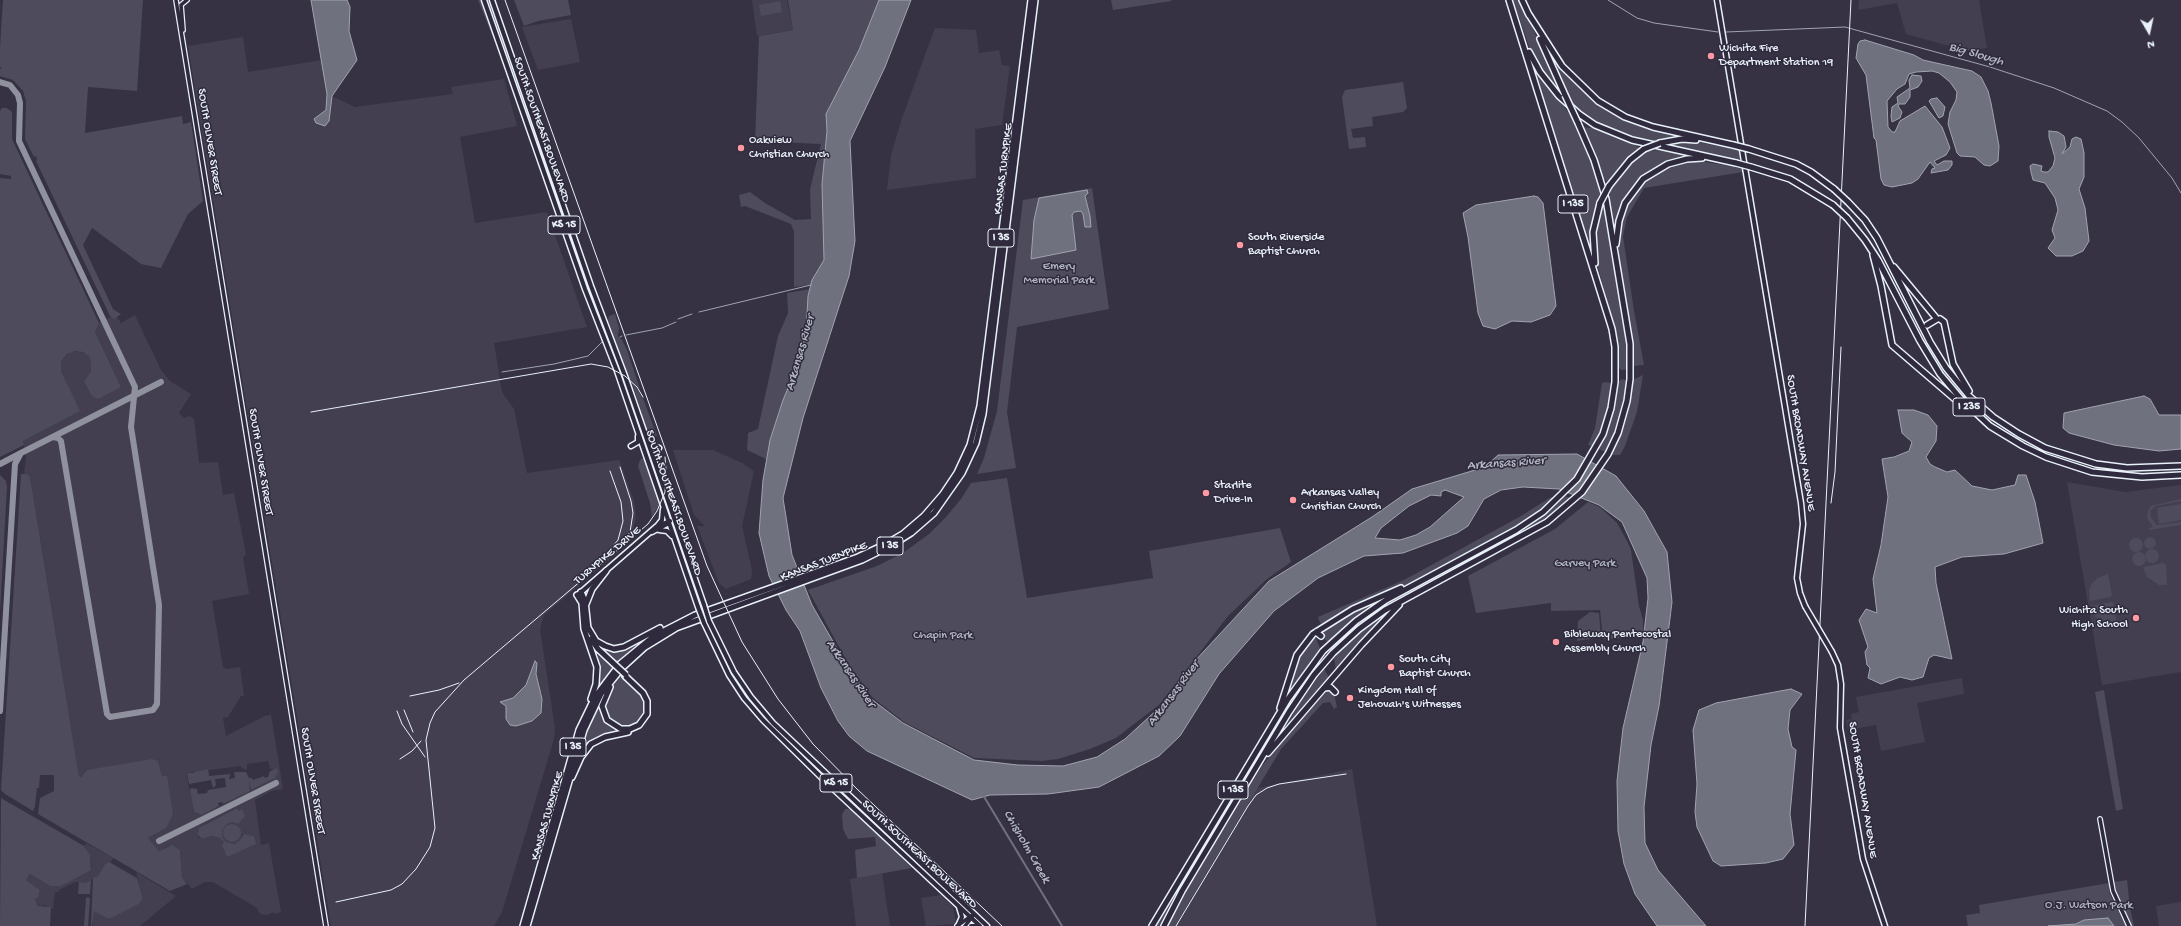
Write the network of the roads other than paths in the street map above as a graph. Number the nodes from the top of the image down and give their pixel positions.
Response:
1 (176, 0) edge
2 (187, 0) edge
3 (484, 0) edge
4 (492, 0) edge
5 (1031, 0) edge
6 (1035, 0) edge
7 (1509, 0) edge
8 (1522, 0) edge
9 (1717, 0) edge
10 (1528, 13) junction
11 (182, 35) junction
12 (1523, 40) junction
13 (1723, 142) junction
14 (1736, 163) junction
15 (1871, 249) junction
16 (1883, 250) junction
17 (1617, 265) junction
18 (1603, 297) junction
19 (1940, 319) dead end
20 (1925, 328) junction
21 (1980, 406) junction
22 (1985, 421) junction
23 (637, 430) junction
24 (631, 446) dead end
25 (659, 448) dead end
26 (2181, 466) edge
27 (657, 469) junction
28 (960, 473) junction
29 (2181, 475) edge
30 (662, 504) junction
31 (674, 520) junction
32 (669, 522) junction
33 (657, 528) junction
34 (675, 540) junction
35 (606, 571) junction
36 (1426, 578) junction
37 (1424, 588) junction
38 (579, 594) junction
39 (756, 596) junction
40 (586, 605) junction
41 (695, 615) junction
42 (586, 626) junction
43 (663, 635) junction
44 (590, 644) junction
45 (613, 664) junction
46 (625, 675) junction
47 (1324, 689) junction
48 (1335, 692) dead end
49 (1271, 727) junction
50 (579, 730) junction
51 (1255, 769) junction
52 (566, 790) junction
53 (2100, 819) dead end
54 (957, 903) junction
55 (972, 916) junction
56 (326, 926) edge
57 (523, 926) edge
58 (527, 926) edge
59 (958, 926) edge
60 (965, 926) edge
61 (971, 926) edge
62 (978, 926) edge
63 (987, 926) edge
64 (1152, 926) edge
65 (1164, 926) edge
66 (1885, 926) edge
67 (2129, 926) edge

1 - 11 main road, SOUTH OLIVER STREET
2 - 11 main road
3 - 23 main road, SOUTH SOUTHEAST BOULEVARD / KS 15
4 - 27 main road, SOUTH SOUTHEAST BOULEVARD / KS 15
5 - 28 highway, KANSAS TURNPIKE / I 35
6 - 28 highway, KANSAS TURNPIKE / I 35
7 - 12 highway, I 135
8 - 10 highway, I 135
9 - 66 main road, SOUTH BROADWAY AVENUE, bridge
10 - 13 highway
10 - 17 highway, I 135, bridge
11 - 56 main road, SOUTH OLIVER STREET
12 - 14 highway
12 - 18 highway, I 135
13 - 16 highway, I 235, bridge
13 - 18 highway, bridge
14 - 15 highway, I 235, bridge
14 - 17 highway
15 - 22 highway, I 235
15 - 22 highway
16 - 20 highway, I 235
16 - 20 highway
17 - 37 highway, I 135
18 - 36 highway, I 135
19 - 21 highway
20 - 21 highway, I 235
21 - 26 highway, I 235
22 - 29 highway, I 235
23 - 24 main road
23 - 30 main road, SOUTH SOUTHEAST BOULEVARD / KS 15
25 - 27 main road
27 - 31 main road, SOUTH SOUTHEAST BOULEVARD / KS 15
28 - 39 highway, KANSAS TURNPIKE / I 35
30 - 32 main road, SOUTH SOUTHEAST BOULEVARD / KS 15
30 - 33 main road
31 - 32 main road, TURNPIKE DRIVE
31 - 55 main road, SOUTH SOUTHEAST BOULEVARD / KS 15, bridge
32 - 33 main road, TURNPIKE DRIVE
32 - 34 main road, SOUTH SOUTHEAST BOULEVARD / KS 15
33 - 34 main road
33 - 35 main road, TURNPIKE DRIVE
34 - 54 main road, SOUTH SOUTHEAST BOULEVARD / KS 15, bridge
35 - 38 main road, TURNPIKE DRIVE
35 - 40 highway
36 - 49 highway, I 135
36 - 49 highway
37 - 47 highway
37 - 51 highway, I 135
38 - 40 highway
38 - 44 highway
39 - 41 highway, KANSAS TURNPIKE / I 35
39 - 43 highway, KANSAS TURNPIKE / I 35
40 - 42 highway
41 - 42 highway
41 - 50 highway, KANSAS TURNPIKE / I 35
42 - 45 highway
43 - 46 highway
43 - 52 highway, KANSAS TURNPIKE / I 35
44 - 45 highway
44 - 50 highway
45 - 46 highway, bridge
46 - 52 highway
47 - 48 highway
47 - 51 highway
49 - 64 highway, I 135
50 - 57 highway, KANSAS TURNPIKE / I 35
51 - 65 highway, I 135
52 - 58 highway, KANSAS TURNPIKE / I 35
53 - 67 main road
54 - 55 main road, SOUTH SOUTHEAST BOULEVARD / KS 15
54 - 59 main road
55 - 59 main road
55 - 60 main road
55 - 62 main road, SOUTH SOUTHEAST BOULEVARD / KS 15
55 - 63 main road, SOUTH SOUTHEAST BOULEVARD / KS 15
61 - 62 main road

